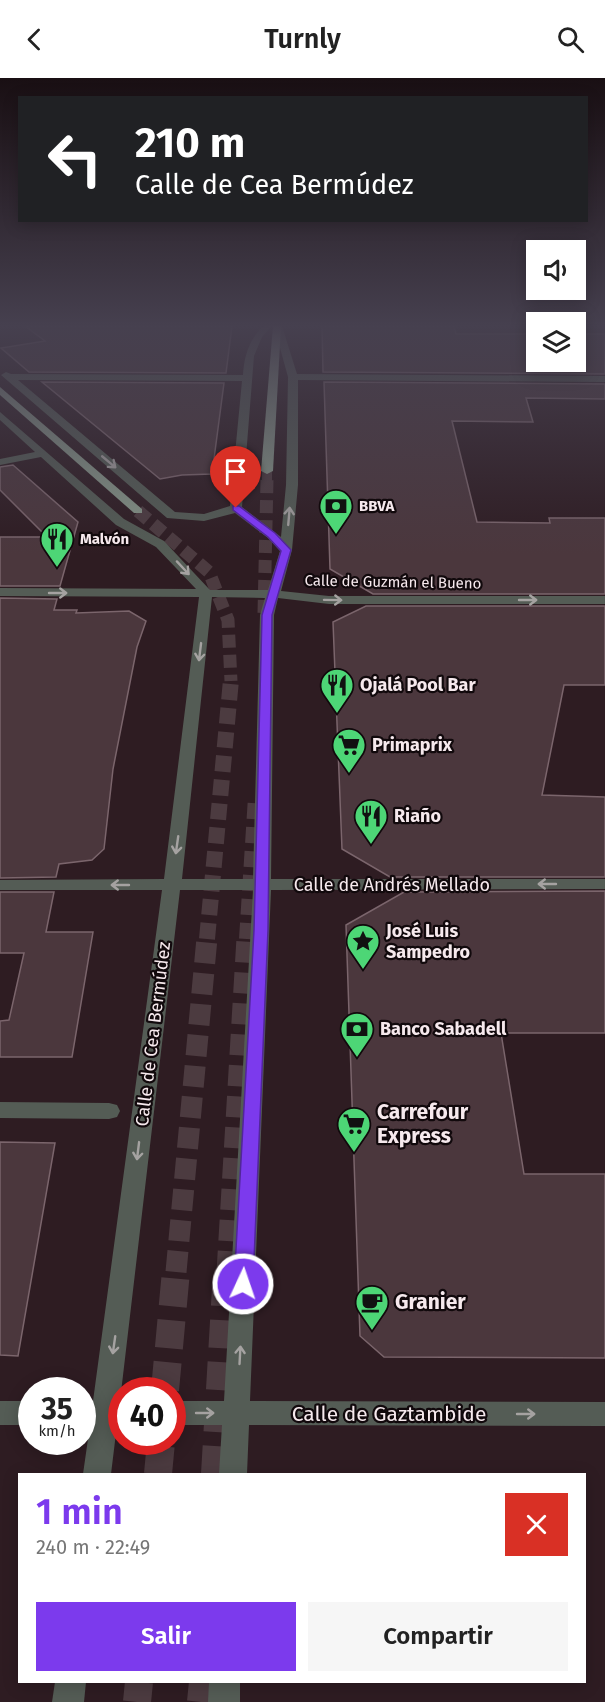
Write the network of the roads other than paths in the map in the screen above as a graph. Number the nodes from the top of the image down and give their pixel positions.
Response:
1 (13, 402) edge
2 (35, 402) edge
3 (246, 402) edge
4 (272, 402) edge
5 (293, 402) edge
6 (0, 415) edge
7 (42, 454) junction
8 (0, 462) edge
9 (267, 471) tunnel mouth
10 (236, 508) junction
11 (138, 511) tunnel mouth
12 (166, 529) junction
13 (286, 550) junction
14 (0, 592) edge
15 (206, 593) junction
16 (275, 594) junction
17 (605, 600) edge
18 (605, 884) edge
19 (0, 885) edge
20 (171, 885) junction
21 (262, 885) junction
22 (0, 1110) edge
23 (109, 1111) dead end
24 (0, 1413) edge
25 (18, 1413) edge
26 (103, 1413) edge
27 (186, 1413) edge
28 (237, 1413) junction
29 (605, 1414) edge
30 (97, 1473) edge
31 (233, 1473) edge
32 (71, 1683) edge
33 (225, 1683) edge
34 (68, 1702) edge
35 (224, 1702) edge

1 - 11 main road
2 -> 12 street
3 - 10 street
4 - 9 main road
13 -> 5 street
6 - 7 street
7 - 8 street
7 - 12 street
10 - 12 street
10 - 13 street
12 -> 15 street
13 - 16 street
14 -> 15 street, Calle de Guzmán el Bueno
15 - 16 street, Calle de Guzmán el Bueno
15 -> 20 street, Calle de Cea Bermúdez
16 -> 17 street, Calle de Guzmán el Bueno
16 - 21 street
18 -> 21 street, Calle de Andrés Mellado
20 -> 19 street, Calle de Andrés Mellado
20 - 21 street, Calle de Andrés Mellado
20 -> 26 street, Calle de Cea Bermúdez
28 -> 21 street
22 - 23 street
24 - 25 street
26 - 30 street, Calle de Cea Bermúdez
27 -> 28 street, Calle de Gaztambide
28 -> 29 street, Calle de Gaztambide
28 - 31 street
32 - 34 street
33 - 35 street

